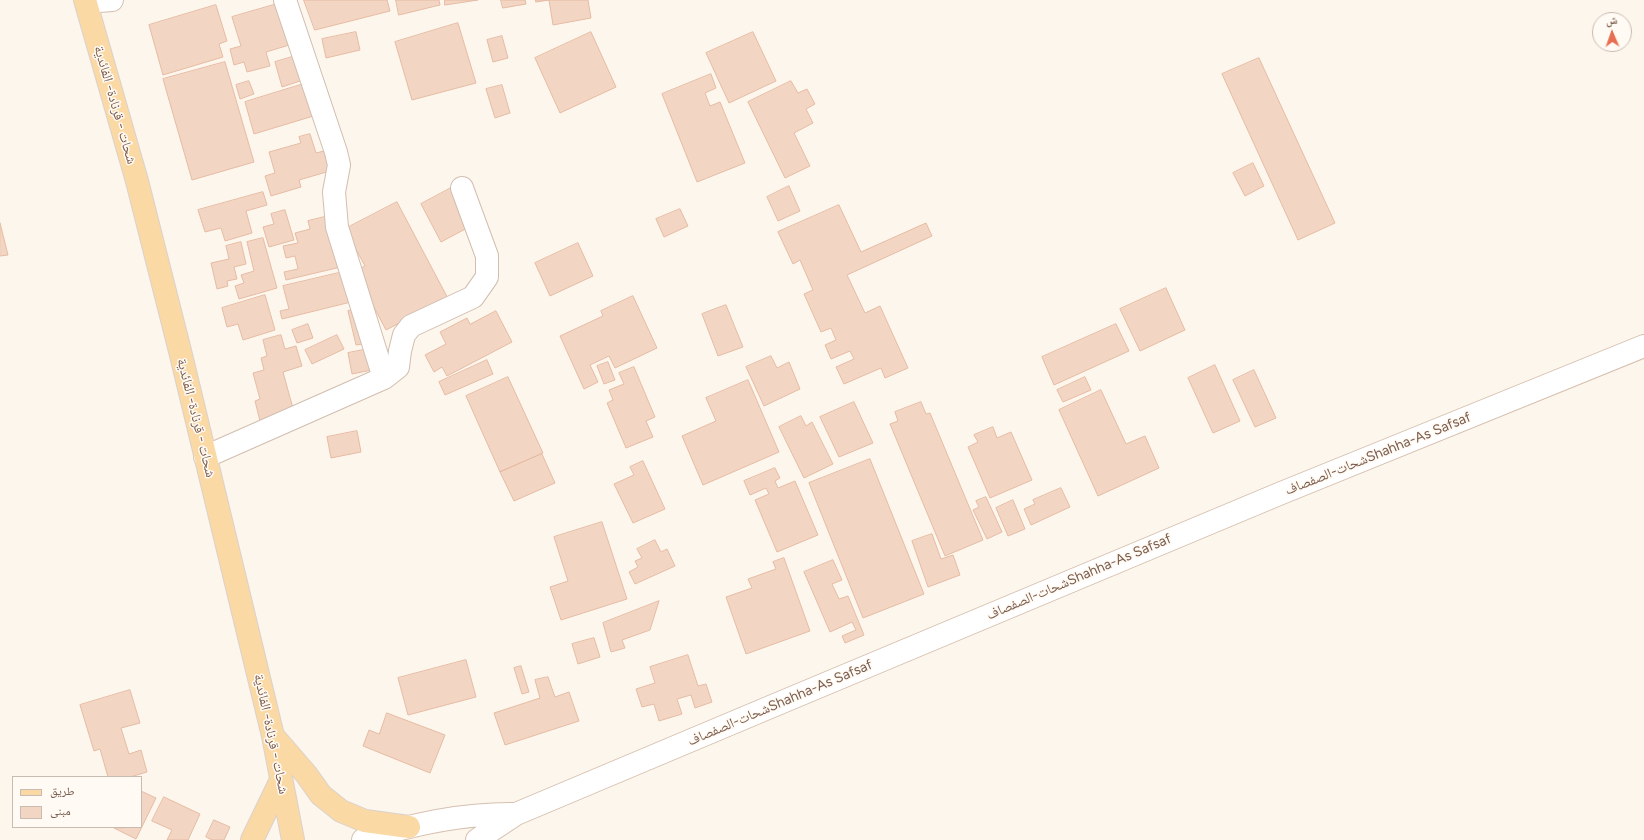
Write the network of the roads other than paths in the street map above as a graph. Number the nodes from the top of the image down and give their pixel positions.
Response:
1 (112, 0) edge
2 (285, 0) edge
3 (85, 1) edge
4 (462, 188) dead end
5 (1644, 346) edge
6 (384, 378) junction
7 (205, 457) junction
8 (273, 736) junction
9 (281, 780) junction
10 (516, 814) junction
11 (409, 827) junction
12 (252, 840) edge
13 (293, 840) edge
14 (363, 840) edge
15 (477, 840) edge

1 - 3 main road
2 - 6 main road
3 - 7 main road, شحات - قرنادة- الفائدية
4 - 6 main road
5 - 10 main road, شحات-الصفصافShahha-As Safsaf
6 - 7 main road
7 - 8 main road, شحات - قرنادة- الفائدية
8 - 9 main road, شحات - قرنادة- الفائدية
8 - 11 main road
9 - 12 main road
9 - 13 main road, شحات - قرنادة- الفائدية
10 - 11 main road, شحات-الصفصافShahha-As Safsaf
10 - 15 main road, شحات-الصفصافShahha-As Safsaf
11 - 14 main road, شحات-الصفصافShahha-As Safsaf

